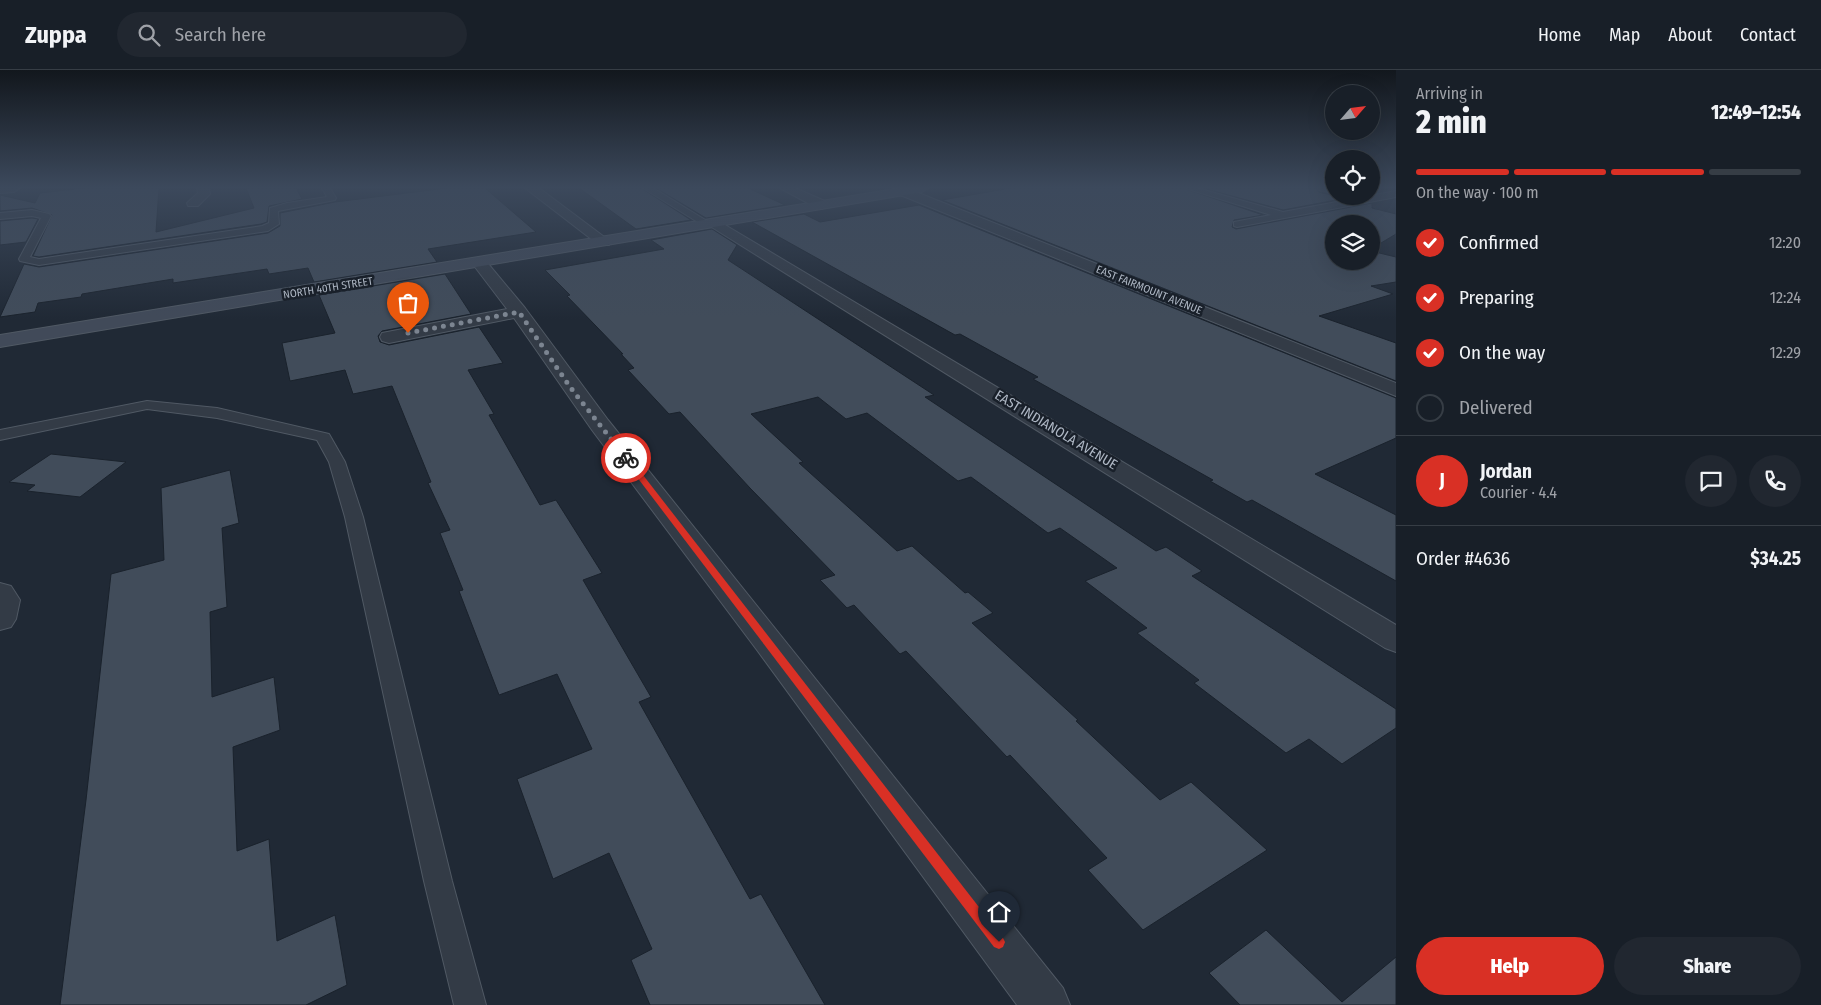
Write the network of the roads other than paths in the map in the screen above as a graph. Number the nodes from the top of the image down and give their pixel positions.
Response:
1 (38, 232) edge
2 (247, 232) edge
3 (590, 232) edge
4 (666, 232) edge
5 (724, 232) edge
6 (1003, 232) edge
7 (604, 242) junction
8 (480, 263) junction
9 (519, 312) junction
10 (390, 337) dead end
11 (0, 341) edge
12 (1396, 390) edge
13 (0, 435) edge
14 (0, 593) edge
15 (0, 619) edge
16 (1396, 640) edge
17 (470, 1005) edge
18 (1046, 1005) edge

1 - 2 lane
3 - 7 street
4 - 7 main road, NORTH 40TH STREET
5 - 16 street, EAST INDIANOLA AVENUE
6 - 12 street, EAST FAIRMOUNT AVENUE
7 - 8 main road, NORTH 40TH STREET
8 - 9 street
8 - 11 main road, NORTH 40TH STREET
9 - 10 street
9 - 18 street
13 - 17 lane
14 - 15 street

